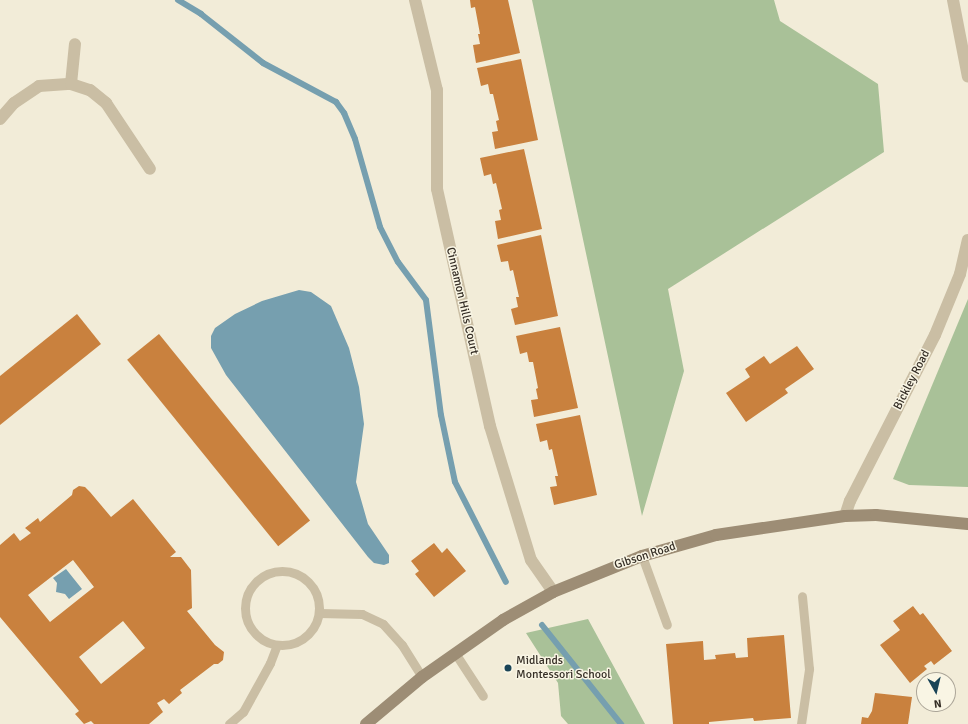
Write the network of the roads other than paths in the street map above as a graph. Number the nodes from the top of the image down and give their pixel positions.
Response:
1 (415, 0) edge
2 (953, 0) edge
3 (74, 44) dead end
4 (968, 77) edge
5 (71, 84) junction
6 (0, 119) edge
7 (150, 169) dead end
8 (968, 240) edge
9 (845, 516) junction
10 (968, 524) edge
11 (642, 556) junction
12 (553, 592) junction
13 (802, 596) dead end
14 (319, 613) junction
15 (667, 625) dead end
16 (277, 645) junction
17 (455, 653) junction
18 (422, 677) junction
19 (483, 696) dead end
20 (229, 724) edge
21 (366, 724) edge
22 (801, 724) edge

1 - 12 street, Cinnamon Hills Court
2 - 4 street
3 - 5 street
5 - 6 street
5 - 7 street
8 - 9 street, Bickley Road
9 - 10 street, Gibson Road
9 - 11 street, Gibson Road
11 - 12 street, Gibson Road
11 - 15 lane
12 - 17 street, Gibson Road
13 - 22 lane
14 - 16 lane
14 - 16 lane
14 - 18 lane
16 - 20 lane
17 - 18 street, Gibson Road
17 - 19 lane
18 - 21 street, Gibson Road

